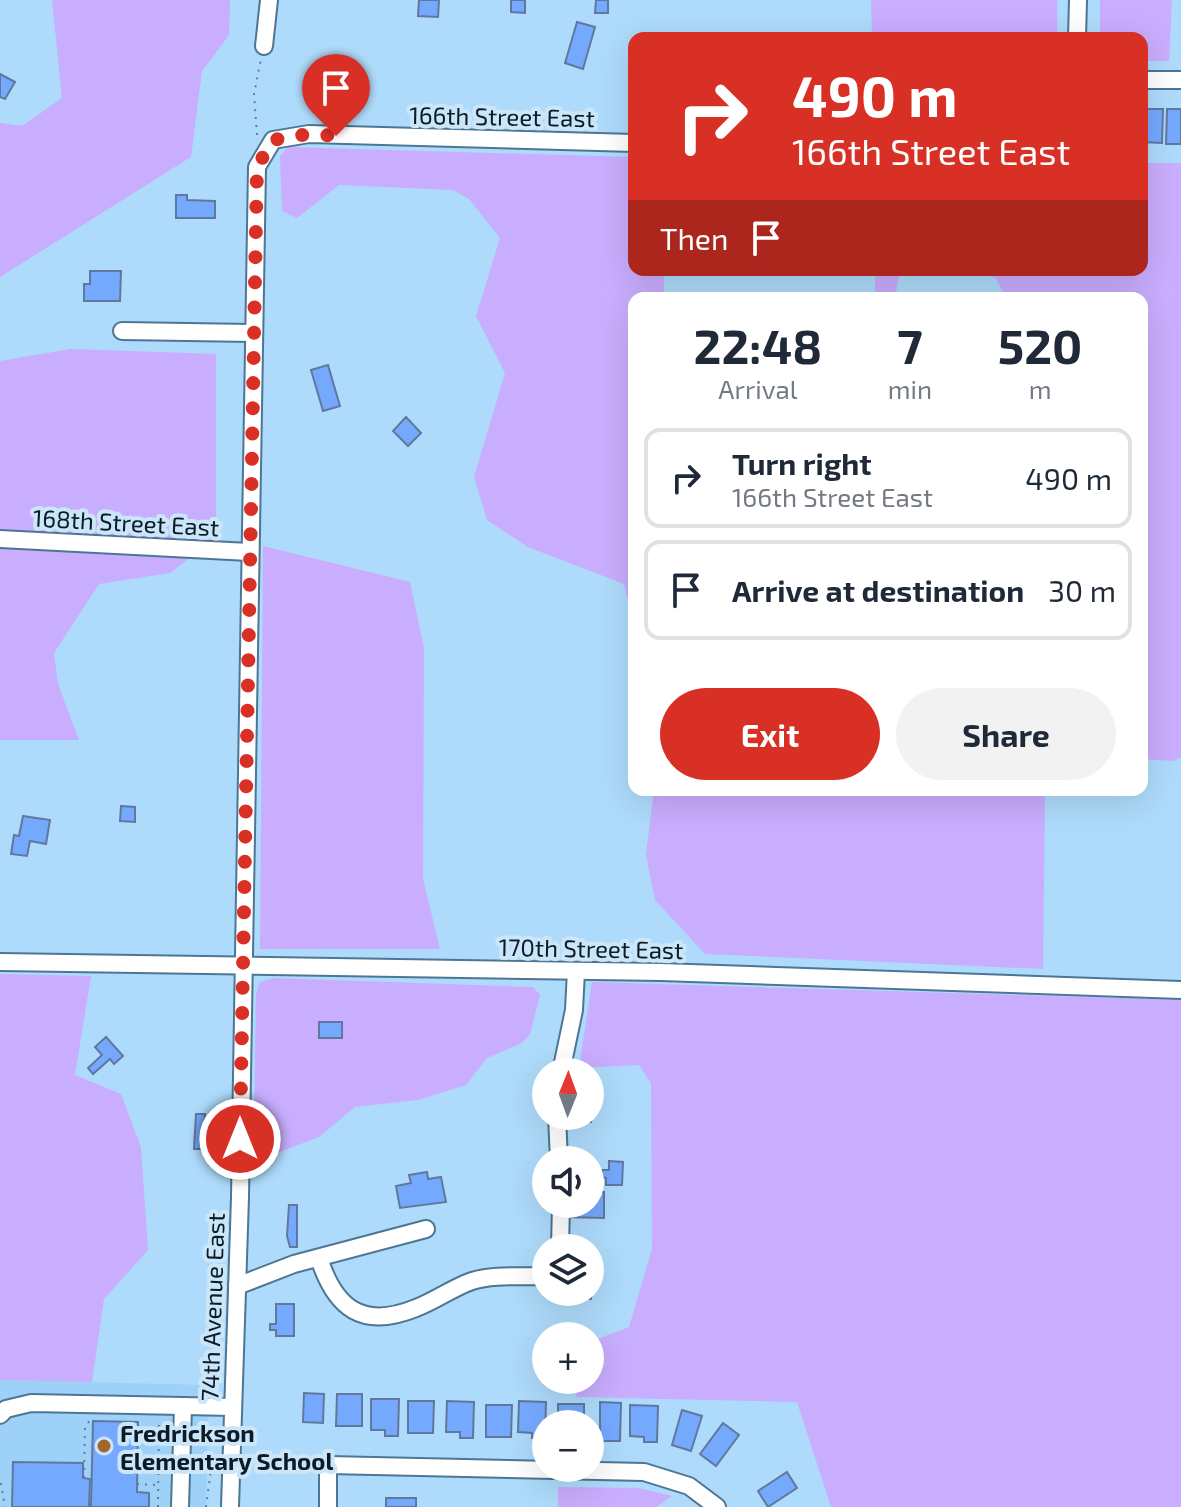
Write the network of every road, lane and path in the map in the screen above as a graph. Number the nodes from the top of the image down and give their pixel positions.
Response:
1 (269, 0) edge
2 (1078, 0) edge
3 (1077, 32) edge
4 (264, 46) joint
5 (1148, 80) edge
6 (1181, 80) edge
7 (628, 143) edge
8 (268, 146) junction
9 (122, 331) dead end
10 (252, 333) junction
11 (0, 539) edge
12 (249, 552) junction
13 (0, 962) edge
14 (242, 967) junction
15 (576, 971) junction
16 (1181, 990) edge
17 (564, 1058) edge
18 (426, 1229) dead end
19 (319, 1258) junction
20 (532, 1277) edge
21 (237, 1286) junction
22 (183, 1406) junction
23 (233, 1407) junction
24 (0, 1415) edge
25 (92, 1418) dead end
26 (159, 1421) dead end
27 (216, 1469) dead end
28 (84, 1478) dead end
29 (1, 1483) edge
30 (137, 1484) dead end
31 (158, 1485) junction
32 (5, 1507) edge
33 (158, 1507) edge
34 (180, 1507) edge
35 (206, 1507) edge
36 (230, 1507) edge
37 (328, 1507) edge
38 (717, 1507) edge

1 - 4 street
2 - 3 street
4 - 8 path
5 - 6 street
7 - 8 street, 166th Street East
8 - 10 street, 74th Avenue East
9 - 10 street
10 - 12 street, 74th Avenue East
11 - 12 street, 168th Street East
12 - 14 street, 74th Avenue East
13 - 14 street, 170th Street East
14 - 15 street, 170th Street East
14 - 21 street, 74th Avenue East
15 - 16 street, 170th Street East
15 - 17 street
18 - 19 street
19 - 20 street
19 - 21 street
21 - 23 street, 74th Avenue East
22 - 23 street
22 - 24 street
22 - 34 street
23 - 36 street, 74th Avenue East
25 - 28 path
26 - 31 path
27 - 35 path
29 - 32 path
30 - 31 path
31 - 33 path
37 - 38 street

